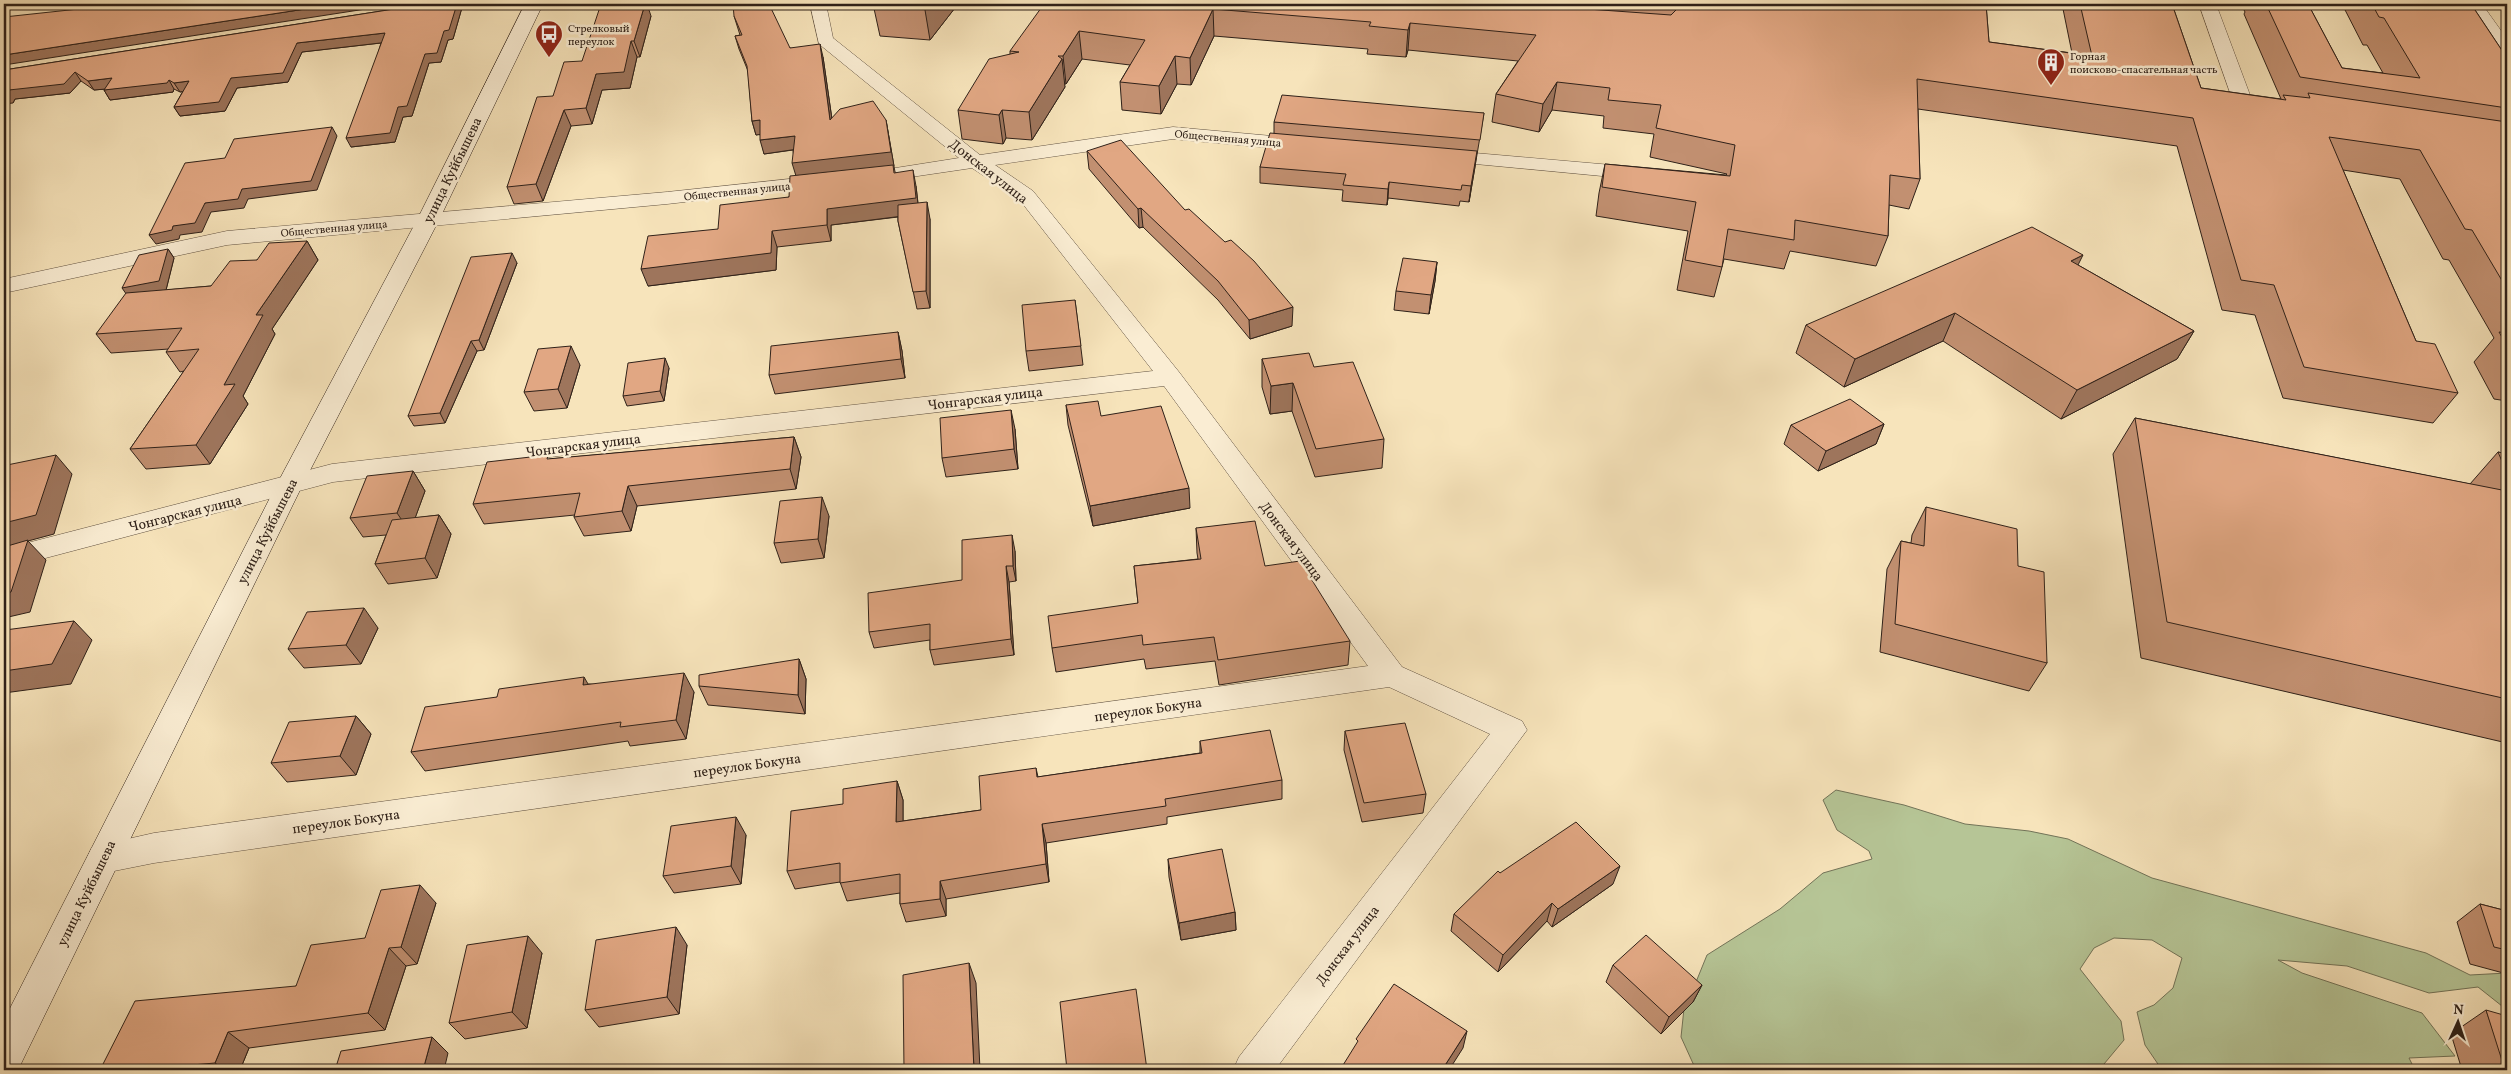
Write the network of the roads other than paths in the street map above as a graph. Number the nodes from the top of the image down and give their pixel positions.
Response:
1 (534, 4) edge
2 (818, 4) edge
3 (2207, 4) edge
4 (2474, 4) edge
5 (2507, 52) edge
6 (2284, 113) edge
7 (1329, 147) edge
8 (1418, 154) edge
9 (975, 161) junction
10 (1623, 172) edge
11 (429, 218) junction
12 (4, 286) edge
13 (1170, 377) junction
14 (289, 486) junction
15 (4, 559) edge
16 (1392, 675) junction
17 (104, 858) junction
18 (4, 1059) edge
19 (1252, 1070) edge

1 - 11 street, улица Куйбышева
2 - 9 street, Донская улица
3 - 6 street
4 - 5 street
7 - 9 street, Общественная улица
8 - 10 street
9 - 11 street, Общественная улица
9 - 13 street, Донская улица
11 - 12 street, Общественная улица
11 - 14 street, улица Куйбышева
13 - 14 street, Чонгарская улица
13 - 16 street, Донская улица
14 - 15 street, Чонгарская улица
14 - 17 street, улица Куйбышева
16 - 17 street, переулок Бокуна
16 - 19 street, Донская улица
17 - 18 street, улица Куйбышева

